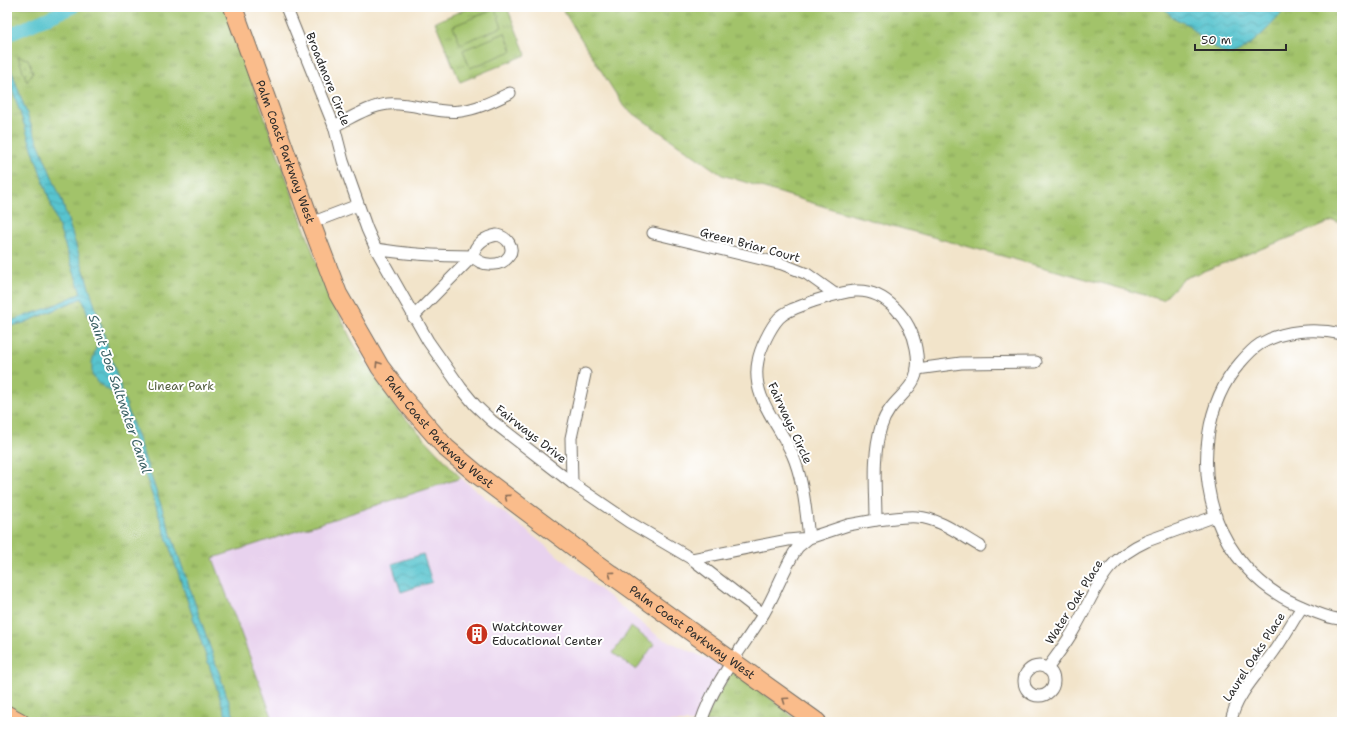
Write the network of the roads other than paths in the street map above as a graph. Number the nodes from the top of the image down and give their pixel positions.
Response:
1 (233, 7) edge
2 (286, 7) edge
3 (510, 94) dead end
4 (334, 126) junction
5 (343, 160) joint
6 (358, 205) junction
7 (311, 223) junction
8 (653, 234) dead end
9 (376, 249) junction
10 (835, 294) junction
11 (413, 317) junction
12 (1342, 334) edge
13 (1036, 362) dead end
14 (917, 369) junction
15 (585, 374) dead end
16 (572, 483) junction
17 (1216, 516) junction
18 (876, 520) junction
19 (809, 538) junction
20 (980, 546) dead end
21 (692, 559) junction
22 (1302, 607) junction
23 (763, 614) junction
24 (1341, 621) edge
25 (731, 662) junction
26 (1047, 669) dead end
27 (7, 715) edge
28 (20, 722) edge
29 (701, 722) edge
30 (817, 722) edge
31 (1231, 722) edge

1 - 7 main road, Palm Coast Parkway West
2 - 4 street, Broadmore Circle
3 - 4 street
4 - 5 street, Broadmore Circle
5 - 6 street, Fairways Drive
6 - 7 street
6 - 9 street, Fairways Drive
25 -> 7 main road, Palm Coast Parkway West
8 - 10 street, Green Briar Court
9 - 11 street, Fairways Drive
9 - 11 street
10 - 14 street, Fairways Circle
10 - 19 street, Fairways Circle
11 - 16 street, Fairways Drive
12 - 17 street
13 - 14 street
14 - 18 street, Fairways Circle
15 - 16 street
16 - 21 street, Fairways Drive
17 - 22 street
17 - 26 street, Water Oak Place
18 - 19 street
18 - 20 street
19 - 21 street
19 - 23 street
21 - 23 street, Fairways Drive
22 - 24 street
22 - 31 street, Laurel Oaks Place
23 - 25 street
25 - 29 street
30 -> 25 main road, Palm Coast Parkway West
27 - 28 main road

